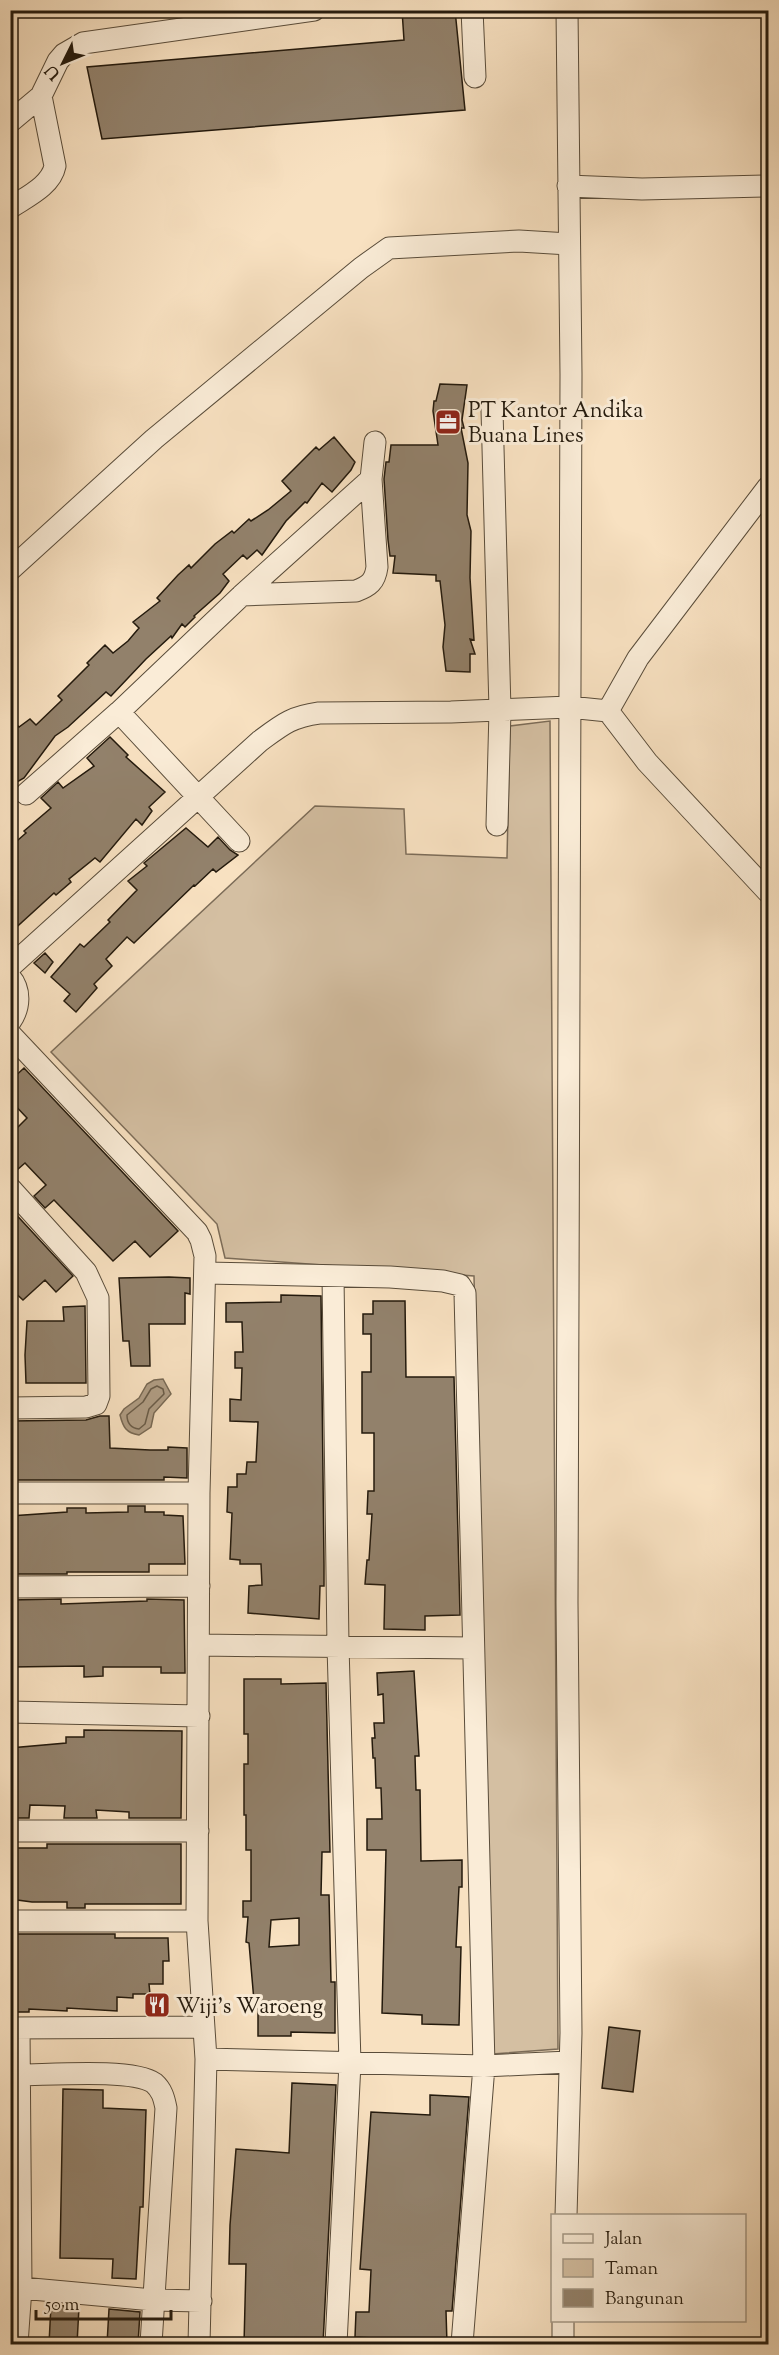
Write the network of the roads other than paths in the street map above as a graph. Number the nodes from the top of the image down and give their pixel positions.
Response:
1 (314, 10) edge
2 (472, 10) edge
3 (567, 10) edge
4 (475, 77) dead end
5 (41, 96) junction
6 (10, 122) edge
7 (568, 186) junction
8 (768, 186) edge
9 (10, 208) edge
10 (569, 244) junction
11 (492, 410) dead end
12 (375, 442) dead end
13 (371, 479) junction
14 (768, 487) edge
15 (10, 570) edge
16 (242, 595) junction
17 (569, 707) junction
18 (500, 710) junction
19 (608, 711) junction
20 (119, 712) junction
21 (26, 794) dead end
22 (198, 797) junction
23 (497, 825) dead end
24 (239, 841) dead end
25 (768, 892) edge
26 (10, 967) edge
27 (10, 977) edge
28 (10, 1022) edge
29 (10, 1034) edge
30 (10, 1188) edge
31 (205, 1273) junction
32 (333, 1276) junction
33 (10, 1408) edge
34 (10, 1493) edge
35 (200, 1493) junction
36 (199, 1586) junction
37 (10, 1587) edge
38 (199, 1645) junction
39 (338, 1646) junction
40 (472, 1648) junction
41 (10, 1712) edge
42 (198, 1716) junction
43 (10, 1831) edge
44 (198, 1831) junction
45 (10, 1921) edge
46 (197, 1921) junction
47 (202, 2027) junction
48 (15, 2028) edge
49 (206, 2059) junction
50 (569, 2062) junction
51 (350, 2063) junction
52 (484, 2066) junction
53 (19, 2075) junction
54 (566, 2214) edge
55 (21, 2288) junction
56 (153, 2300) junction
57 (201, 2301) junction
58 (563, 2322) edge
59 (15, 2340) edge
60 (151, 2344) edge
61 (199, 2344) edge
62 (336, 2344) edge
63 (462, 2344) edge
64 (562, 2344) edge

1 - 5 street
2 - 4 street
3 - 7 street
5 - 6 street
5 - 9 street
7 - 8 street
7 - 10 street
10 - 15 street
10 - 17 street
11 - 18 street
12 - 13 street
13 - 16 street
13 - 16 street
14 - 19 street
16 - 20 street
17 - 18 street
17 - 19 street
17 - 50 street
18 - 22 street
18 - 23 street
19 - 25 street
20 - 21 street
20 - 22 street
22 - 24 street
22 - 26 street
27 - 28 street
29 - 31 street
30 - 33 street
31 - 32 street
31 - 35 street
32 - 39 street
32 - 40 street
34 - 35 street
35 - 36 street
36 - 37 street
36 - 38 street
38 - 39 street
38 - 42 street
39 - 40 street
39 - 51 street
40 - 52 street
41 - 42 street
42 - 44 street
43 - 44 street
44 - 46 street
45 - 46 street
46 - 47 street
47 - 48 street
47 - 49 street
48 - 53 street
49 - 51 street
49 - 57 street
50 - 52 street
50 - 54 street
51 - 52 street
51 - 62 street
52 - 63 street
53 - 55 street
53 - 56 street
55 - 56 street
55 - 59 street
56 - 57 street
56 - 60 street
57 - 61 street
58 - 64 street

